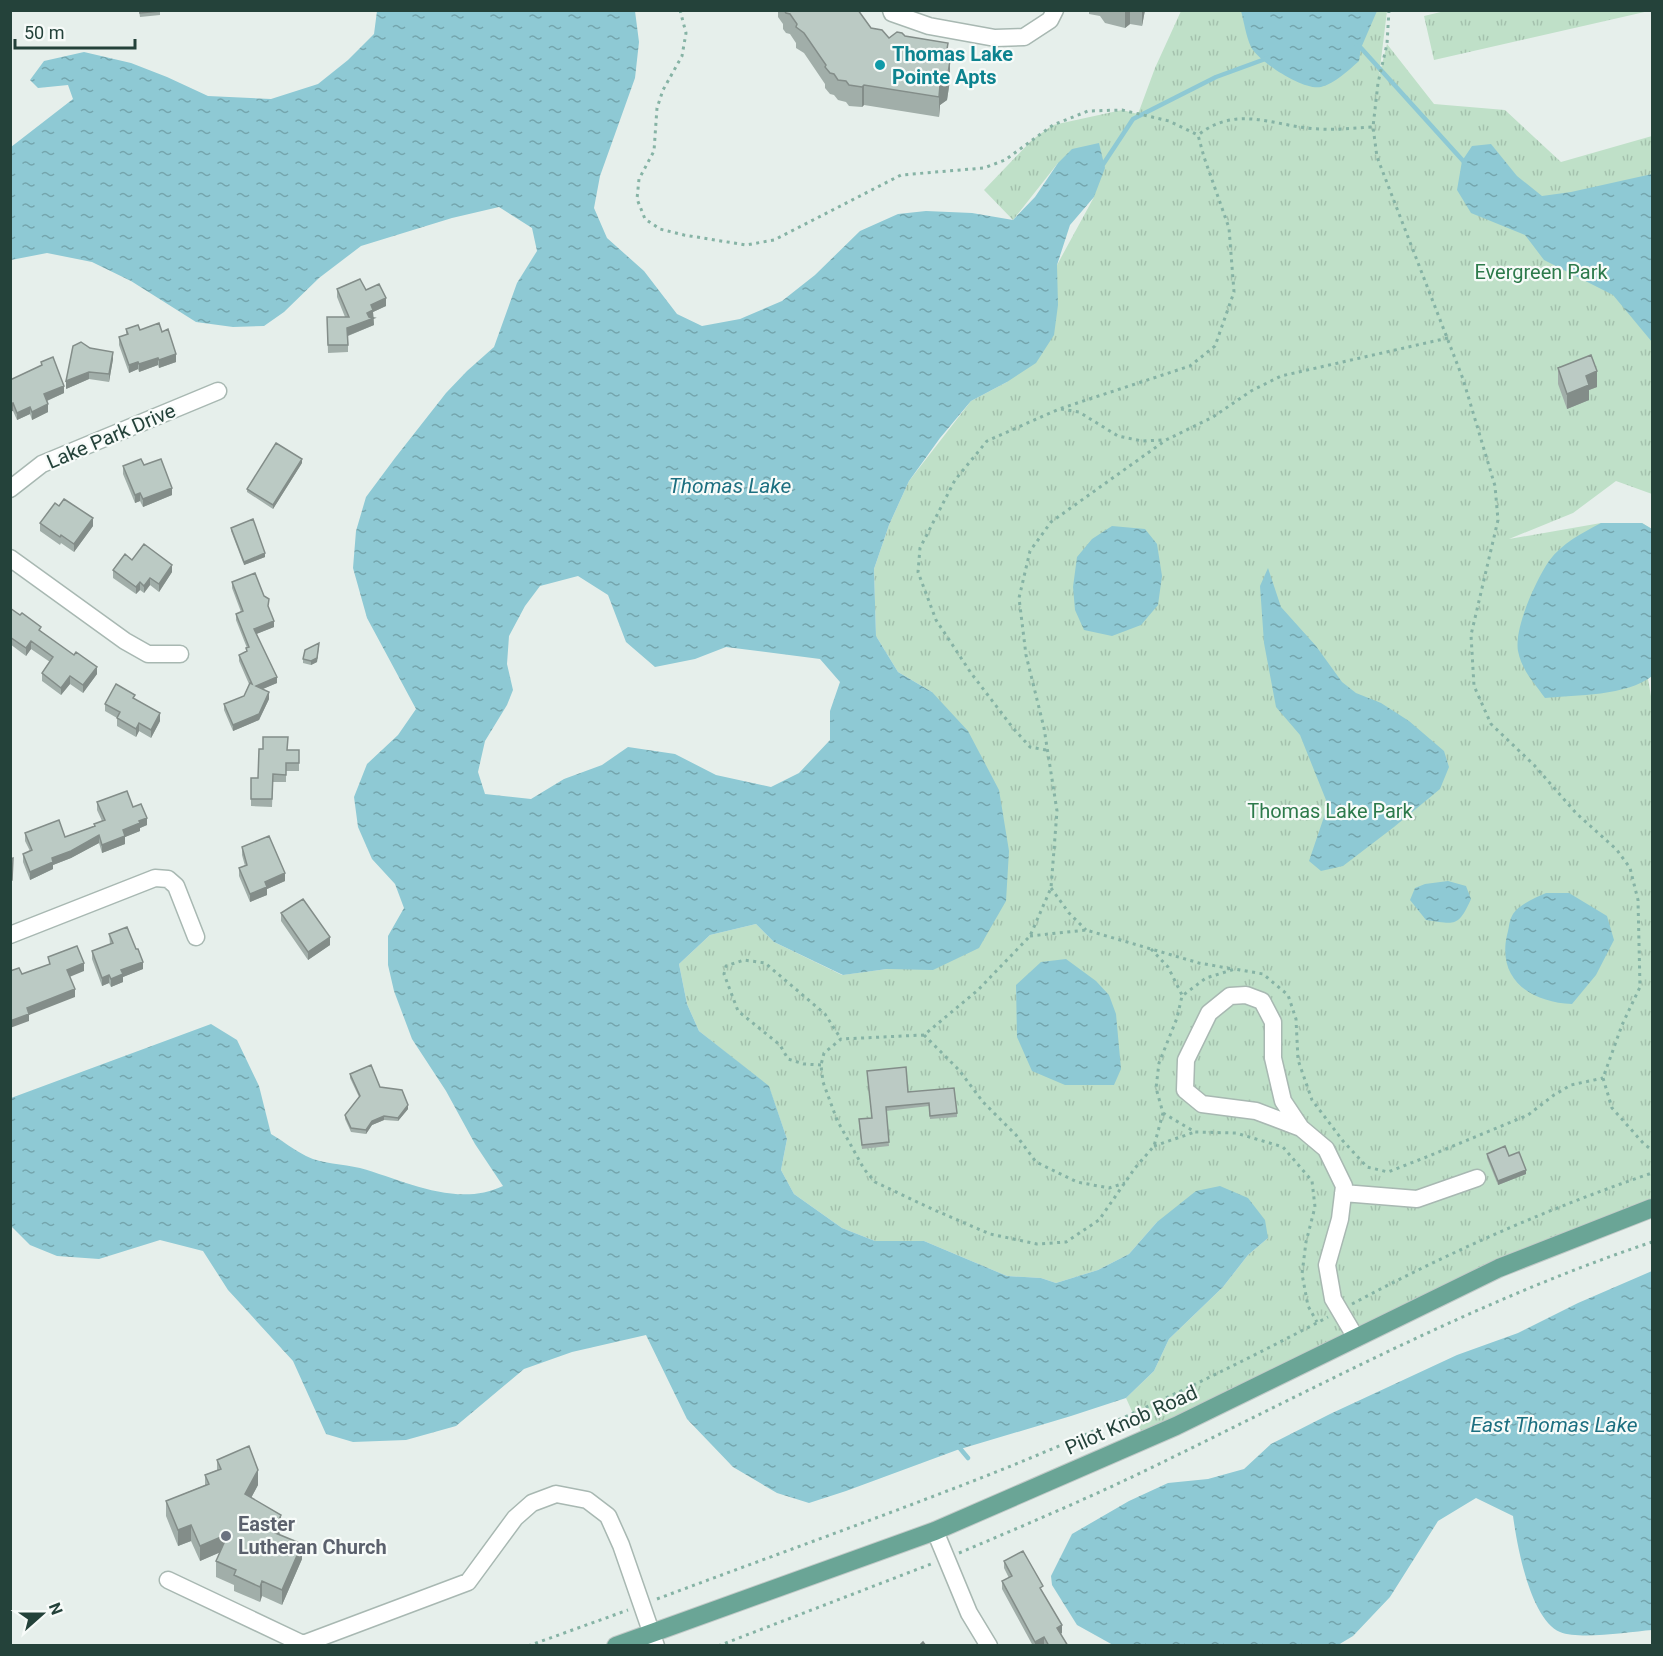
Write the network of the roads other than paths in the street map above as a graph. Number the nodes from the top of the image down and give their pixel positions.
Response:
1 (891, 10) edge
2 (1055, 10) edge
3 (218, 391) dead end
4 (10, 489) edge
5 (10, 558) edge
6 (180, 654) dead end
7 (10, 935) edge
8 (196, 937) dead end
9 (1301, 1128) junction
10 (1477, 1178) dead end
11 (1343, 1193) junction
12 (1653, 1208) edge
13 (1356, 1338) junction
14 (935, 1531) junction
15 (168, 1580) dead end
16 (654, 1639) edge
17 (616, 1646) edge
18 (989, 1646) edge

1 - 2 street
3 - 4 street, Lake Park Drive
5 - 6 street
7 - 8 street
9 - 9 street
9 - 11 street
10 - 11 street
11 - 13 street
12 - 13 main road, Pilot Knob Road
13 - 14 main road, Pilot Knob Road
14 - 16 main road, Pilot Knob Road
14 - 18 street
15 - 16 street
16 - 17 main road, Pilot Knob Road

